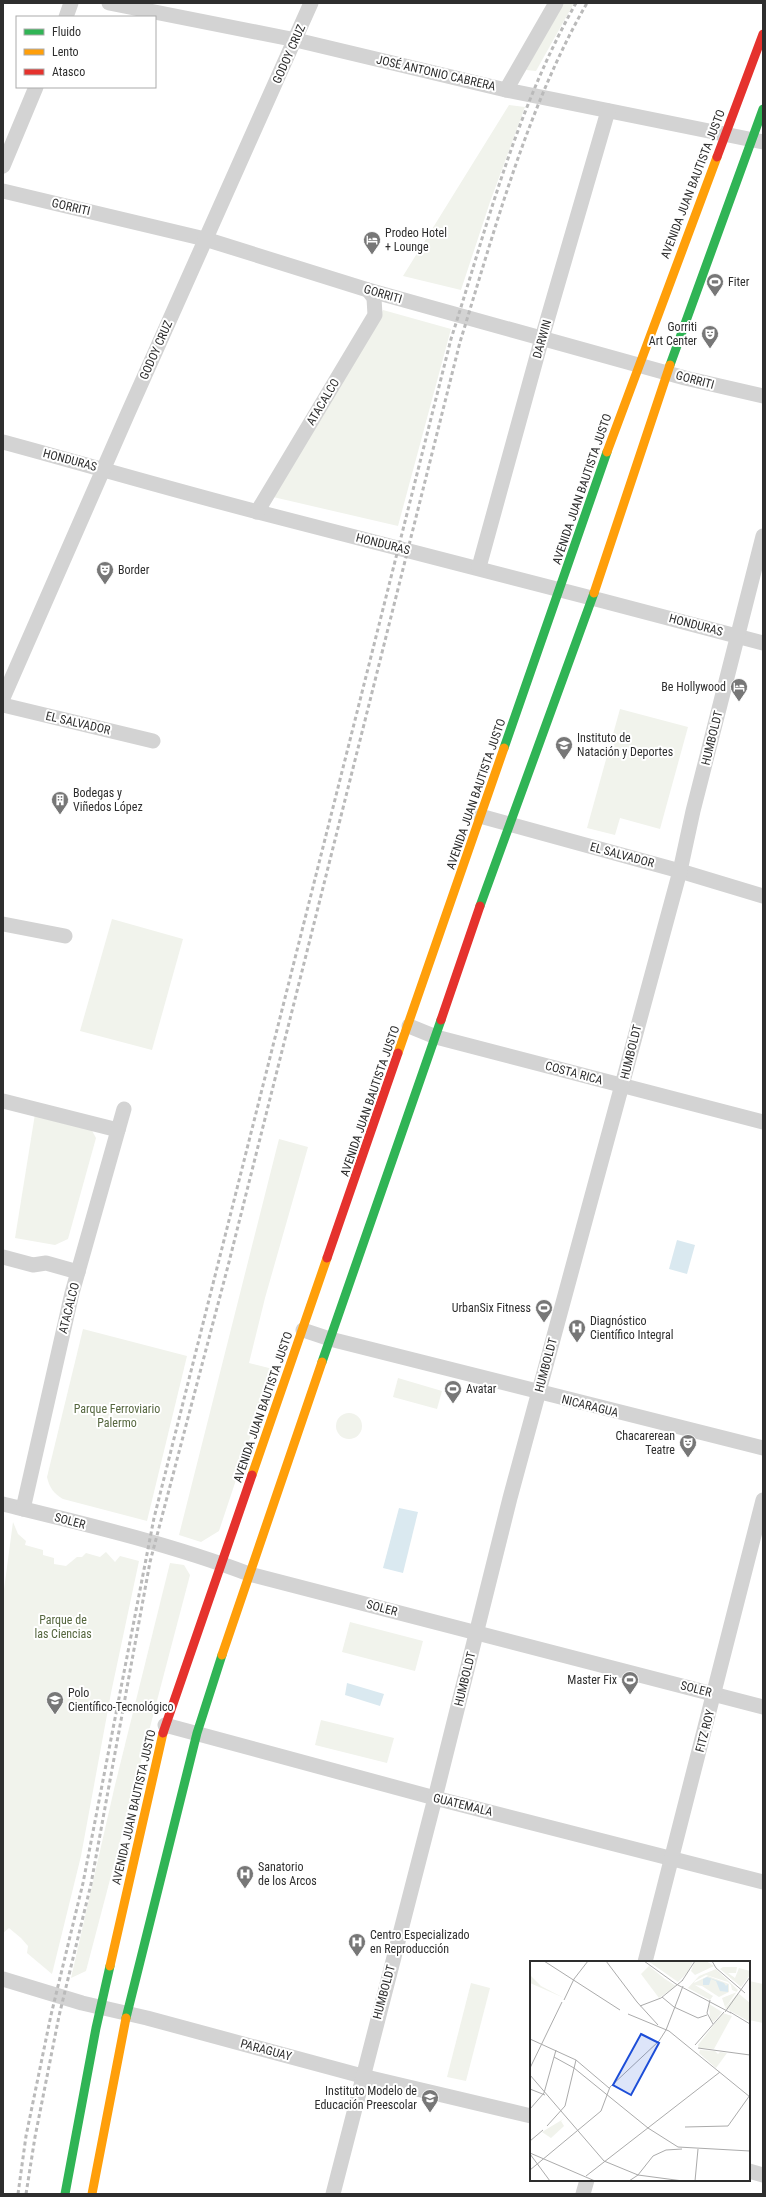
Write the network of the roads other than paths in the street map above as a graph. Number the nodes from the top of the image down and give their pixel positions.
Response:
1 (71, 3) edge
2 (109, 3) edge
3 (312, 3) edge
4 (556, 3) edge
5 (66, 16) edge
6 (763, 34) edge
7 (296, 40) junction
8 (36, 88) edge
9 (506, 90) junction
10 (763, 109) edge
11 (608, 111) junction
12 (724, 135) junction
13 (758, 140) edge
14 (3, 166) edge
15 (3, 191) edge
16 (205, 239) junction
17 (368, 290) junction
18 (542, 338) junction
19 (639, 365) junction
20 (668, 372) junction
21 (763, 396) edge
22 (3, 442) edge
23 (104, 469) junction
24 (257, 512) junction
25 (763, 536) edge
26 (479, 567) junction
27 (560, 591) junction
28 (593, 597) junction
29 (738, 636) junction
30 (763, 643) edge
31 (3, 698) edge
32 (3, 705) edge
33 (153, 741) dead end
34 (480, 816) junction
35 (509, 825) junction
36 (680, 871) junction
37 (763, 896) edge
38 (3, 924) edge
39 (66, 936) dead end
40 (409, 1026) junction
41 (436, 1037) junction
42 (623, 1086) junction
43 (3, 1101) edge
44 (124, 1109) dead end
45 (763, 1122) edge
46 (118, 1130) junction
47 (3, 1257) edge
48 (78, 1272) junction
49 (302, 1330) junction
50 (330, 1339) junction
51 (538, 1393) junction
52 (763, 1448) edge
53 (763, 1500) edge
54 (3, 1504) edge
55 (23, 1509) junction
56 (220, 1563) junction
57 (249, 1574) junction
58 (477, 1633) junction
59 (715, 1694) junction
60 (763, 1707) edge
61 (165, 1725) junction
62 (198, 1733) junction
63 (435, 1798) junction
64 (672, 1858) junction
65 (763, 1882) edge
66 (644, 1961) edge
67 (3, 1979) edge
68 (100, 2007) junction
69 (127, 2014) junction
70 (362, 2076) junction
71 (530, 2116) edge
72 (750, 2171) edge
73 (763, 2175) edge
74 (587, 2181) edge
75 (65, 2194) edge
76 (92, 2194) edge
77 (332, 2194) edge
78 (583, 2194) edge

1 - 5 street
2 - 7 street, JOSÉ ANTONIO CABRERA
3 - 7 street, GODOY CRUZ
4 - 9 street
6 - 12 main road, AVENIDA JUAN BAUTISTA JUSTO
7 - 9 street, JOSÉ ANTONIO CABRERA
7 - 16 street, GODOY CRUZ
8 - 14 street
9 - 11 street, JOSÉ ANTONIO CABRERA
10 - 13 main road
11 - 12 street, JOSÉ ANTONIO CABRERA
11 - 18 street, DARWIN
12 - 13 street, JOSÉ ANTONIO CABRERA
12 - 19 main road, AVENIDA JUAN BAUTISTA JUSTO
13 - 20 main road
15 - 16 street, GORRITI
16 - 17 street, GORRITI
16 - 23 street, GODOY CRUZ
17 - 18 street, GORRITI
17 - 24 street, ATACALCO
18 - 19 street, GORRITI
18 - 26 street, DARWIN
19 - 20 street, GORRITI
19 - 27 main road, AVENIDA JUAN BAUTISTA JUSTO
20 - 21 street, GORRITI
20 - 28 main road
22 - 23 street, HONDURAS
23 - 24 street, HONDURAS
23 - 31 street, GODOY CRUZ
24 - 26 street, HONDURAS
25 - 29 street, HUMBOLDT
26 - 27 street, HONDURAS
27 - 28 street, HONDURAS
27 - 34 main road, AVENIDA JUAN BAUTISTA JUSTO
28 - 29 street, HONDURAS
28 - 35 main road
29 - 30 street, HONDURAS
29 - 36 street, HUMBOLDT
32 - 33 street, EL SALVADOR
34 - 35 street, EL SALVADOR
34 - 40 main road, AVENIDA JUAN BAUTISTA JUSTO
35 - 36 street, EL SALVADOR
35 - 41 main road
36 - 37 street, EL SALVADOR
36 - 42 street, HUMBOLDT
38 - 39 street
40 - 41 street, COSTA RICA
40 - 49 main road, AVENIDA JUAN BAUTISTA JUSTO
41 - 42 street, COSTA RICA
41 - 50 main road
42 - 45 street, COSTA RICA
42 - 51 street, HUMBOLDT
43 - 46 street
44 - 46 street, ATACALCO
46 - 48 street, ATACALCO
47 - 48 street
48 - 55 street, ATACALCO
49 - 50 street, NICARAGUA
49 - 56 main road, AVENIDA JUAN BAUTISTA JUSTO
50 - 51 street, NICARAGUA
50 - 57 main road
51 - 52 street, NICARAGUA
51 - 58 street, HUMBOLDT
53 - 59 street, FITZ ROY
54 - 55 street, SOLER
55 - 56 street, SOLER
56 - 57 street, SOLER
56 - 61 main road, AVENIDA JUAN BAUTISTA JUSTO
57 - 58 street, SOLER
57 - 62 main road
58 - 59 street, SOLER
58 - 63 street, HUMBOLDT
59 - 60 street, SOLER
59 - 64 street, FITZ ROY
61 - 62 street, GUATEMALA
61 - 68 main road, AVENIDA JUAN BAUTISTA JUSTO
62 - 63 street, GUATEMALA
62 - 69 main road
63 - 64 street, GUATEMALA
63 - 70 street, HUMBOLDT
64 - 65 street, GUATEMALA
64 - 66 street, FITZ ROY
67 - 68 street, PARAGUAY
68 - 69 street, PARAGUAY
68 - 75 main road, AVENIDA JUAN BAUTISTA JUSTO
69 - 70 street, PARAGUAY
69 - 76 main road
70 - 71 street, PARAGUAY
70 - 77 street, HUMBOLDT
72 - 73 street
74 - 78 street

